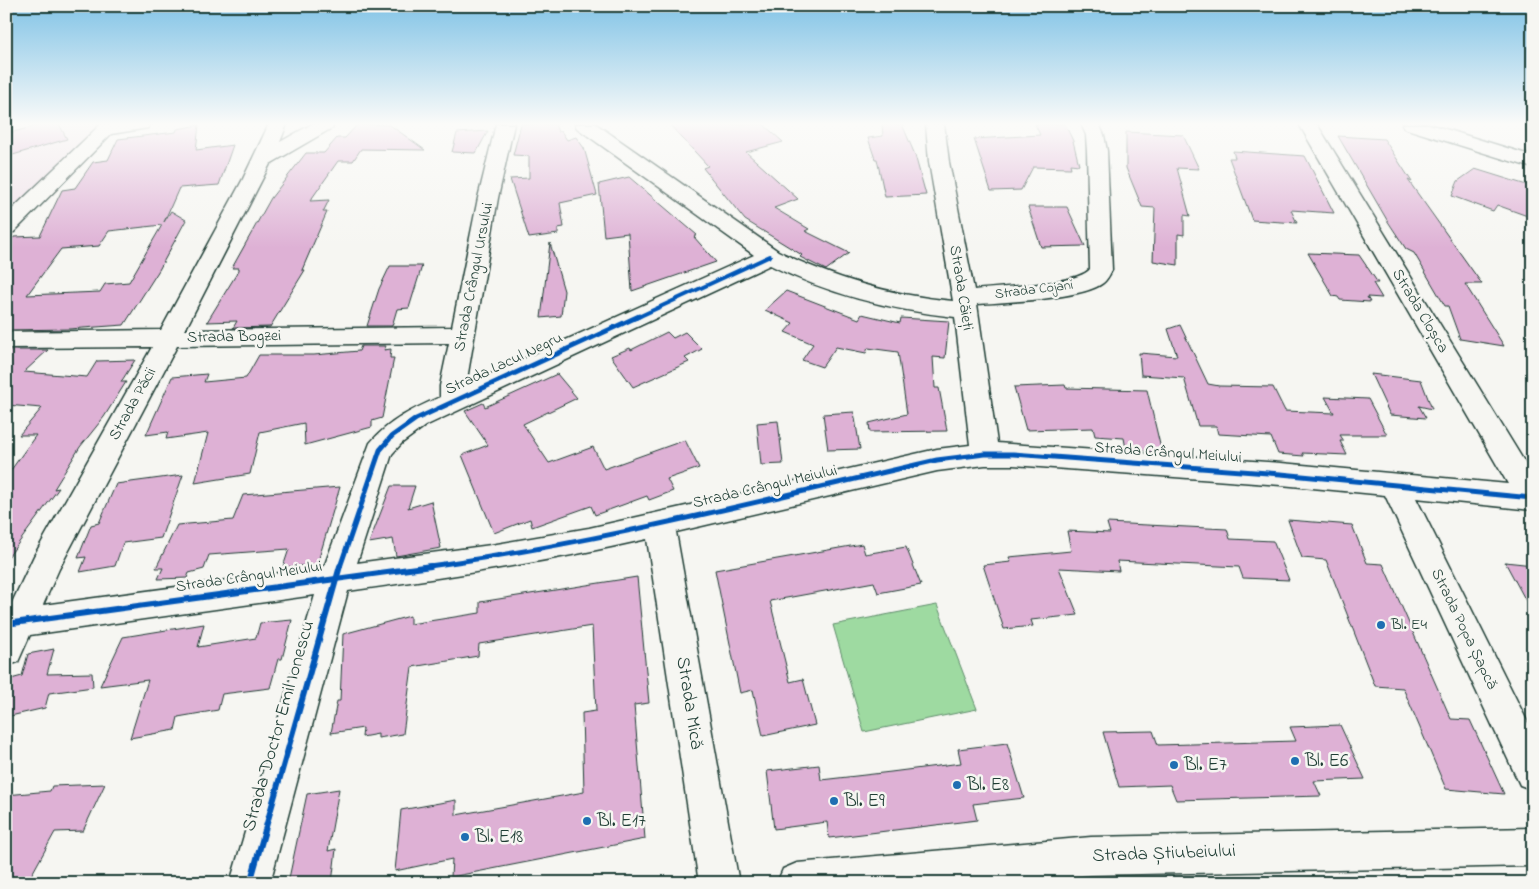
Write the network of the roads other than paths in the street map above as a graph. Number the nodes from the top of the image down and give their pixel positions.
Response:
1 (68, 165) edge
2 (261, 165) edge
3 (495, 165) edge
4 (642, 165) edge
5 (940, 165) edge
6 (1097, 165) edge
7 (1333, 165) edge
8 (6, 227) edge
9 (770, 256) junction
10 (965, 304) junction
11 (463, 334) junction
12 (169, 338) junction
13 (6, 340) edge
14 (454, 402) junction
15 (985, 454) junction
16 (1395, 485) junction
17 (1532, 498) edge
18 (660, 524) junction
19 (336, 578) junction
20 (12, 623) edge
21 (6, 651) edge
22 (1533, 772) edge
23 (1533, 846) edge
24 (250, 883) edge
25 (718, 883) edge
26 (797, 883) edge

1 - 8 street
2 - 12 street, Strada Păcii
3 - 11 street, Strada Crângul Ursului
4 - 9 street, Strada Cojani
5 - 10 street, Strada Căieți
6 - 10 street, Strada Cojani
7 - 17 street, Strada Cloșca
9 - 10 street, Strada Cojani
9 - 14 street, Strada Lacul Negru
10 - 15 street, Strada Căieți
11 - 12 street, Strada Bogzei
11 - 14 street, Strada Crângul Ursului
12 - 13 street, Strada Bogzei
12 - 20 street, Strada Păcii
14 - 19 street, Strada Lacul Negru
15 - 16 street, Strada Crângul Meiului
15 - 18 street, Strada Crângul Meiului
16 - 17 street, Strada Crângul Meiului
16 - 22 street, Strada Popa Șapcă
18 - 19 street, Strada Crângul Meiului
18 - 25 street, Strada Mică
19 - 20 street, Strada Crângul Meiului
19 - 24 street, Strada Doctor Emil Ionescu
20 - 21 street, Strada Păcii
23 - 26 street, Strada Știubeiului

